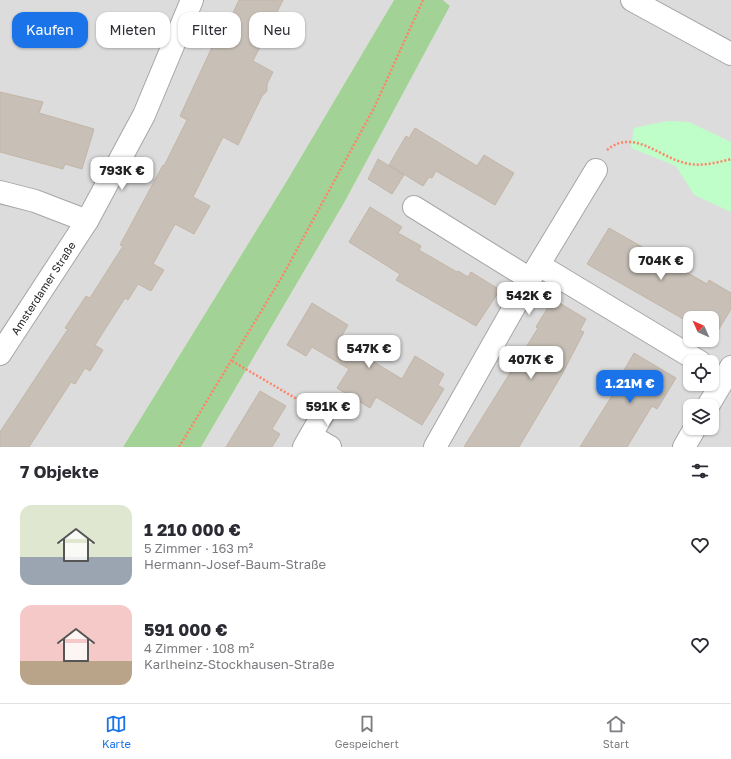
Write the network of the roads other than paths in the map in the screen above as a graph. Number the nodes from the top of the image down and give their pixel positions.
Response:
1 (192, 0) edge
2 (632, 0) edge
3 (731, 54) edge
4 (596, 170) road end
5 (0, 192) edge
6 (414, 207) dead end
7 (87, 221) junction
8 (535, 272) junction
9 (0, 354) edge
10 (687, 355) edge
11 (723, 371) edge
12 (711, 399) edge
13 (323, 414) road end
14 (691, 435) edge
15 (307, 442) edge
16 (330, 447) edge
17 (435, 447) edge
18 (684, 447) edge

1 - 7 street, Amsterdamer Straße
2 - 3 street
4 - 8 street
5 - 7 street
6 - 8 street
7 - 9 street, Amsterdamer Straße
8 - 10 street
8 - 17 street
11 - 12 street
13 - 15 street
14 - 18 street
15 - 16 street

